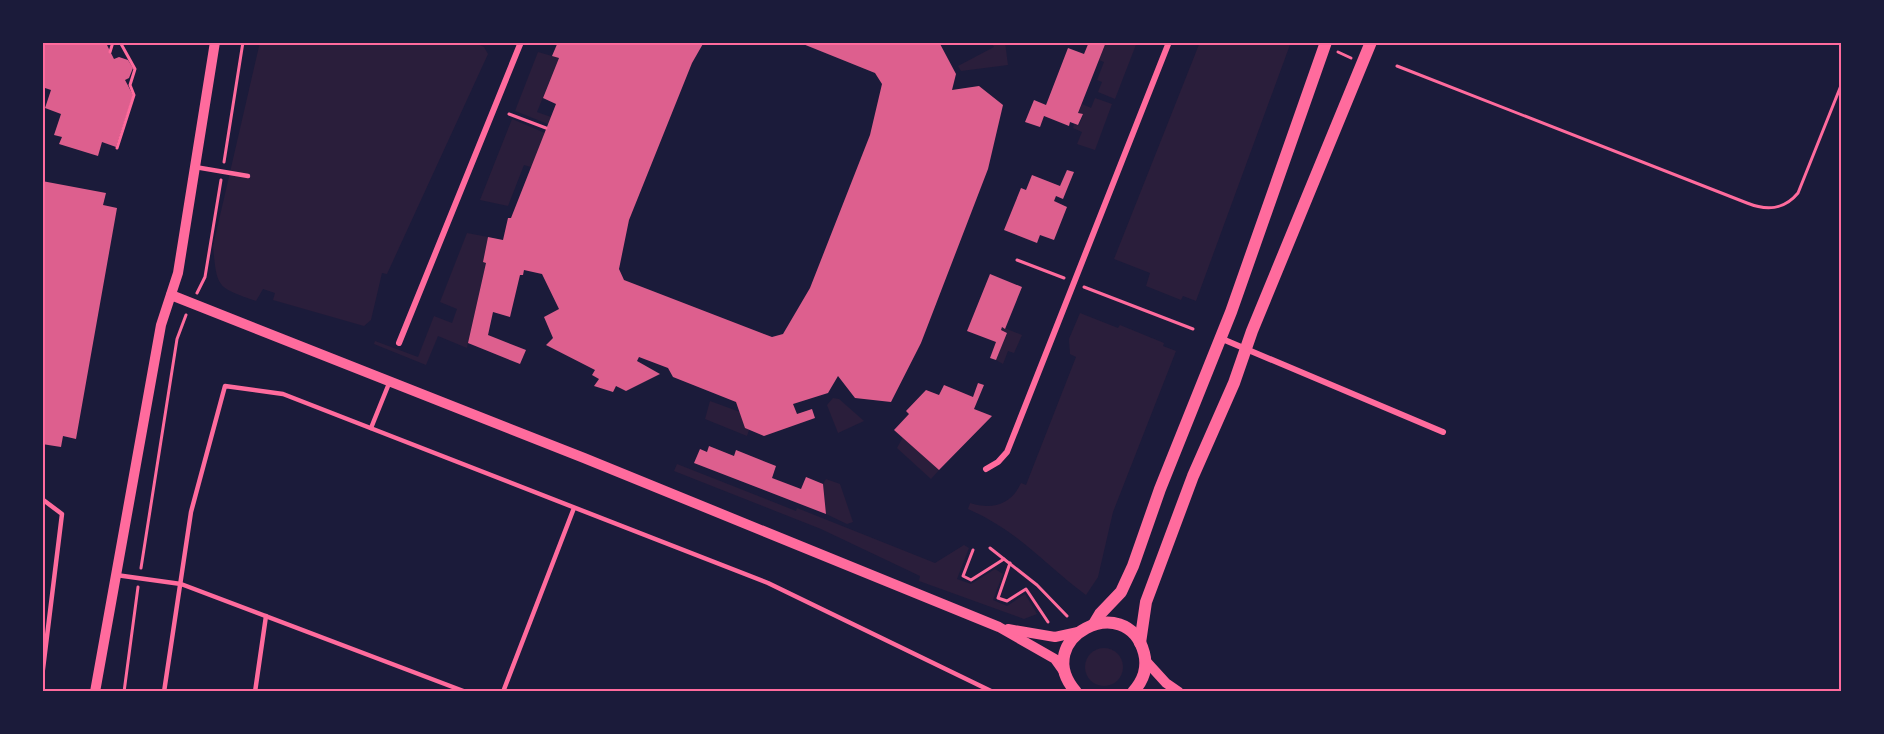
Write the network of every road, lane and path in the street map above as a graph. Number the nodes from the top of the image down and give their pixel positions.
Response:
1 (113, 42) edge
2 (120, 42) edge
3 (215, 42) edge
4 (243, 42) edge
5 (521, 42) edge
6 (1170, 42) edge
7 (1371, 42) edge
8 (1325, 43) edge
9 (110, 52) dead end
10 (1362, 64) junction
11 (1397, 66) dead end
12 (1842, 83) edge
13 (509, 114) dead end
14 (546, 128) dead end
15 (117, 148) dead end
16 (195, 167) junction
17 (222, 172) junction
18 (248, 176) dead end
19 (1017, 260) dead end
20 (1066, 278) dead end
21 (1082, 286) dead end
22 (171, 295) junction
23 (192, 303) junction
24 (1193, 329) dead end
25 (1220, 338) junction
26 (399, 343) dead end
27 (1245, 349) junction
28 (390, 381) junction
29 (371, 428) junction
30 (1443, 432) dead end
31 (987, 469) dead end
32 (42, 498) edge
33 (574, 508) junction
34 (990, 548) dead end
35 (973, 550) dead end
36 (1004, 559) junction
37 (1010, 563) junction
38 (116, 575) junction
39 (139, 579) junction
40 (182, 584) junction
41 (266, 616) junction
42 (1067, 616) dead end
43 (1048, 621) dead end
44 (1094, 624) junction
45 (999, 627) junction
46 (1078, 632) junction
47 (1140, 643) junction
48 (1145, 660) junction
49 (1065, 673) junction
50 (42, 677) edge
51 (1074, 690) edge
52 (95, 692) edge
53 (124, 692) edge
54 (164, 692) edge
55 (255, 692) edge
56 (466, 692) edge
57 (503, 692) edge
58 (993, 692) edge
59 (1133, 692) edge
60 (1179, 692) edge

1 - 9 path
2 - 15 path
3 - 16 street
4 - 17 path
5 - 26 street
6 - 31 street
7 - 10 main road
8 - 10 path
8 - 25 main road
10 - 27 main road
11 - 12 path
13 - 14 path
16 - 17 lane
16 - 22 street
17 - 18 lane
17 - 23 path
19 - 20 path
21 - 24 path
22 - 23 street
22 - 38 street
23 - 28 street
23 - 39 path
25 - 27 street
25 - 44 main road
27 - 30 street
27 - 47 main road
28 - 29 lane
28 - 45 street
29 - 33 lane
29 - 40 lane
32 - 50 lane
33 - 57 lane
33 - 58 lane
34 - 36 path
35 - 36 path
36 - 37 path
37 - 42 path
37 - 43 path
38 - 39 lane
38 - 52 street
39 - 40 lane
39 - 53 path
40 - 41 lane
40 - 54 lane
41 - 55 lane
41 - 56 lane
44 - 46 main road
44 - 47 main road
45 - 46 street
45 - 49 street
46 - 49 main road
47 - 48 main road
48 - 59 main road
48 - 60 street
49 - 51 main road

